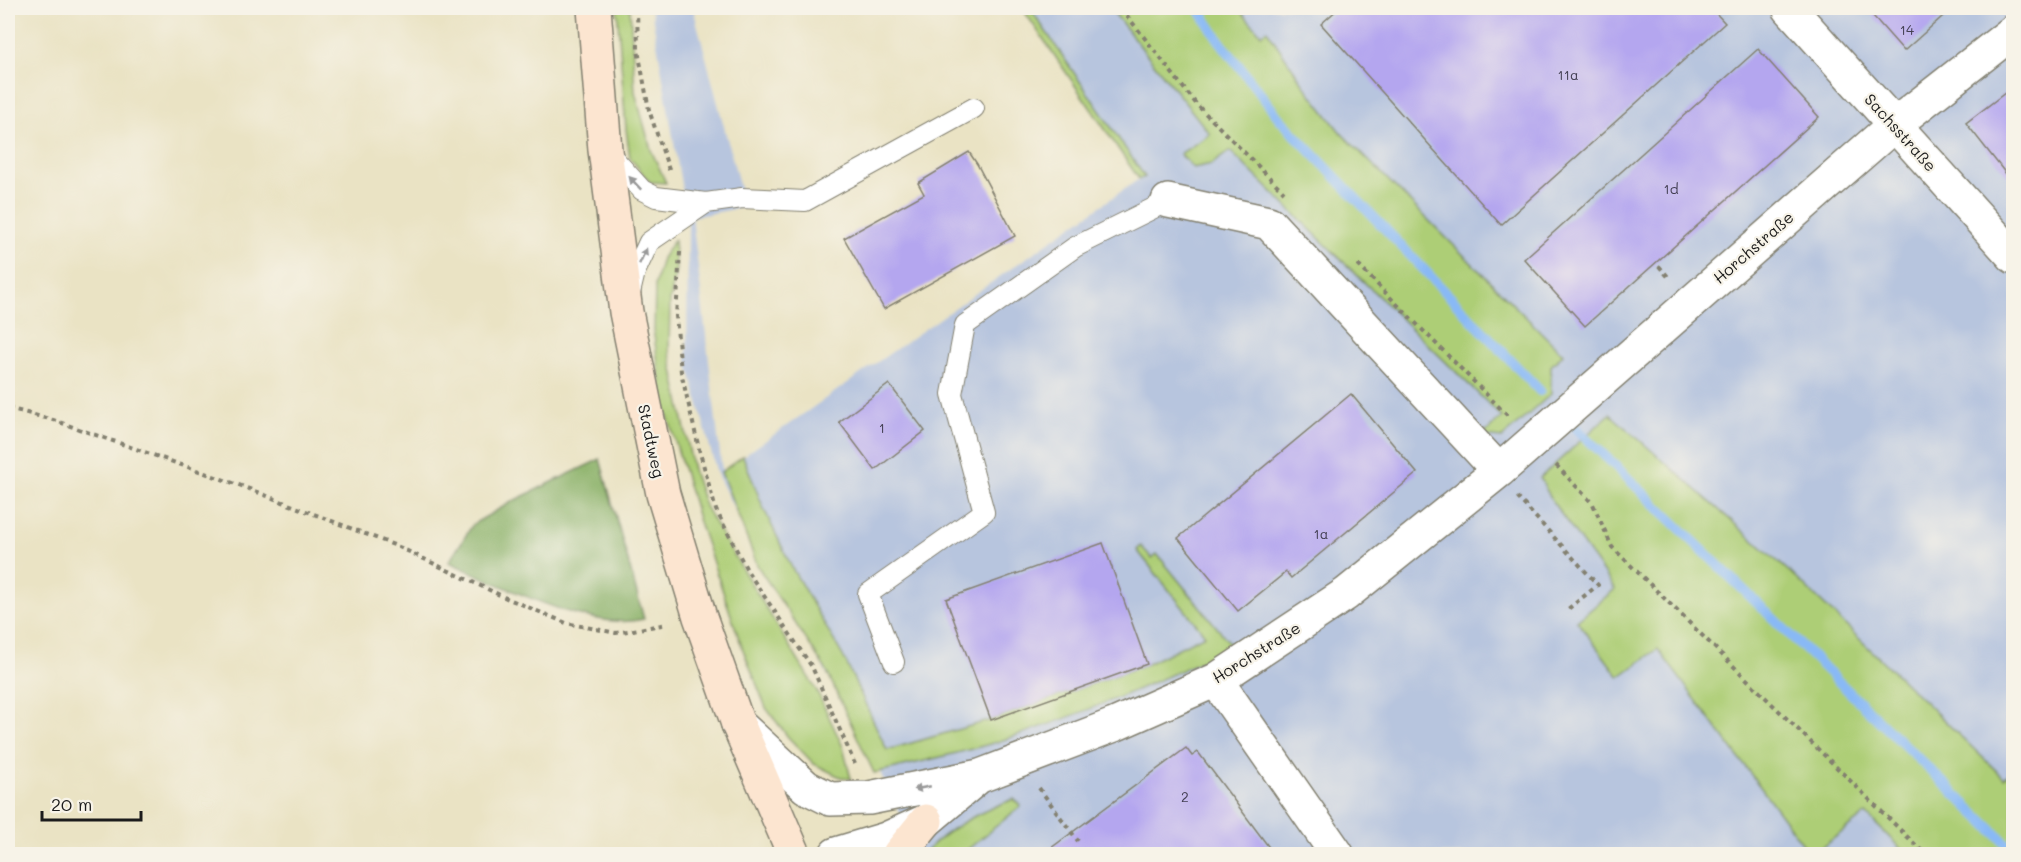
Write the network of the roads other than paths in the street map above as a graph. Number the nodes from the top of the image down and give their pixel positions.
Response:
1 (594, 8) edge
2 (1789, 8) edge
3 (2013, 31) edge
4 (974, 108) dead end
5 (1894, 125) junction
6 (605, 150) junction
7 (1168, 201) joint
8 (706, 203) junction
9 (2013, 257) edge
10 (626, 312) junction
11 (1499, 471) junction
12 (894, 662) dead end
13 (1216, 680) junction
14 (738, 724) junction
15 (980, 776) junction
16 (926, 821) junction
17 (796, 851) edge
18 (836, 855) edge
19 (899, 855) edge
20 (1336, 855) edge

1 - 6 main road, Stadtweg
2 - 5 street, Sachsstraße
3 - 5 street, Horchstraße
4 - 8 lane
5 - 9 street, Sachsstraße
5 - 11 street, Horchstraße
8 -> 6 lane
6 - 10 main road, Stadtweg
7 - 11 street
7 - 12 lane
10 -> 8 lane
10 - 14 main road, Stadtweg
11 - 13 street, Horchstraße
13 - 15 street, Horchstraße
13 - 20 street
15 -> 14 street, Horchstraße
14 - 17 main road, Stadtweg
15 - 16 street, Horchstraße
16 - 18 street, Horchstraße
16 - 19 main road

